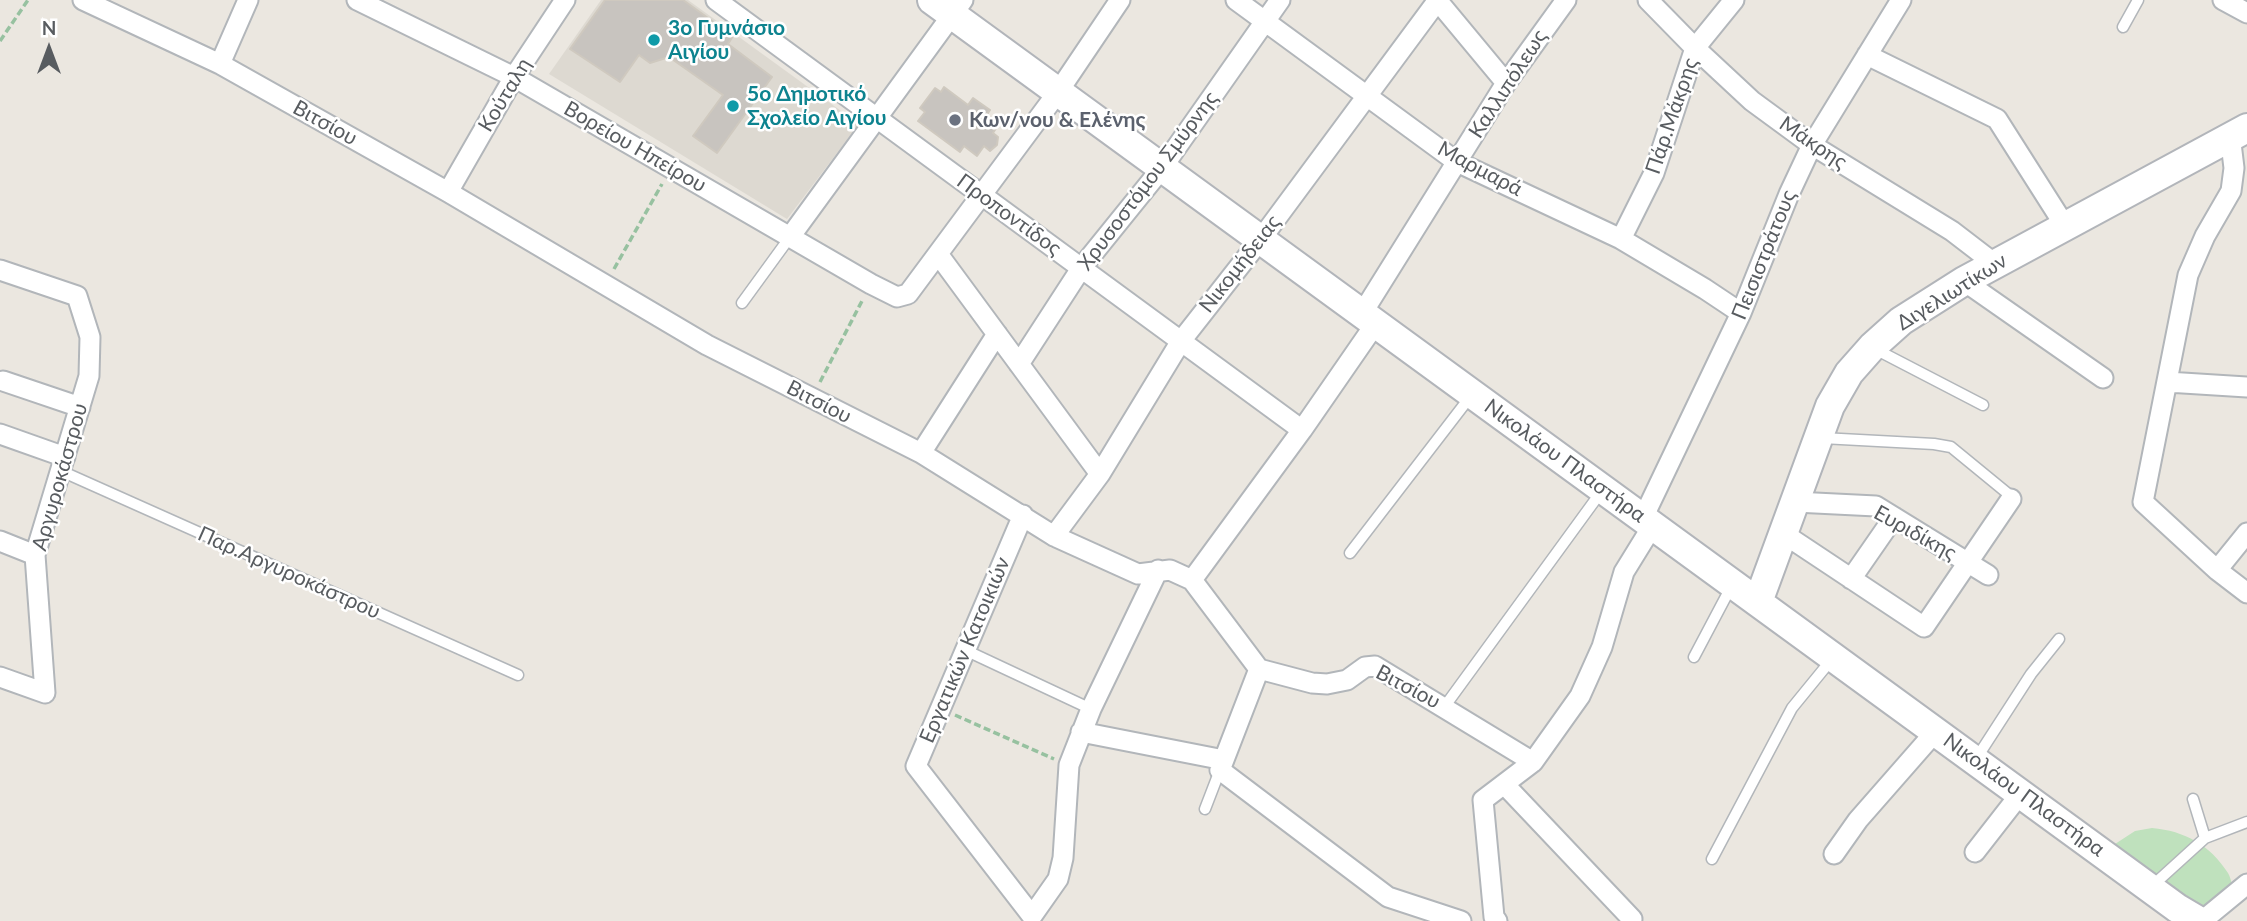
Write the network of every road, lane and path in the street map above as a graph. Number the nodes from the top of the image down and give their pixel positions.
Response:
1 (28, 0) edge
2 (83, 0) edge
3 (248, 0) edge
4 (565, 0) edge
5 (716, 0) edge
6 (1119, 0) edge
7 (1236, 0) edge
8 (1280, 0) edge
9 (1437, 0) edge
10 (1566, 0) edge
11 (1648, 0) edge
12 (1734, 0) edge
13 (1901, 0) edge
14 (2138, 0) edge
15 (2223, 0) edge
16 (367, 2) edge
17 (949, 5) edge
18 (2247, 13) edge
19 (1265, 21) junction
20 (2123, 27) dead end
21 (0, 40) edge
22 (1695, 47) junction
23 (1867, 55) junction
24 (220, 64) junction
25 (514, 77) junction
26 (1506, 83) junction
27 (1058, 92) junction
28 (1367, 97) junction
29 (877, 118) junction
30 (2238, 131) edge
31 (1812, 145) junction
32 (1457, 162) junction
33 (671, 167) junction
34 (1162, 168) junction
35 (448, 192) junction
36 (981, 195) junction
37 (2065, 226) junction
38 (790, 237) junction
39 (1261, 239) junction
40 (1621, 239) junction
41 (937, 254) junction
42 (1995, 264) junction
43 (1082, 267) junction
44 (0, 270) edge
45 (1964, 281) junction
46 (871, 284) junction
47 (605, 285) junction
48 (742, 303) dead end
49 (1741, 313) junction
50 (1370, 317) junction
51 (996, 334) junction
52 (1181, 341) junction
53 (1872, 347) junction
54 (1019, 365) junction
55 (2103, 378) dead end
56 (3, 381) dead end
57 (2167, 382) junction
58 (2247, 387) edge
59 (1473, 394) junction
60 (812, 399) junction
61 (1983, 405) dead end
62 (80, 407) junction
63 (1302, 430) junction
64 (0, 434) edge
65 (1818, 438) junction
66 (922, 453) junction
67 (63, 464) junction
68 (1100, 474) junction
69 (1604, 489) junction
70 (2011, 499) joint
71 (1795, 502) junction
72 (1023, 515) junction
73 (1894, 517) junction
74 (1648, 522) junction
75 (2247, 533) edge
76 (1784, 534) junction
77 (1054, 536) junction
78 (0, 541) edge
79 (1349, 553) dead end
80 (35, 555) junction
81 (1967, 562) junction
82 (1158, 570) junction
83 (2217, 570) junction
84 (1988, 575) dead end
85 (1851, 579) junction
86 (1192, 580) junction
87 (1733, 583) junction
88 (2247, 593) edge
89 (1758, 602) junction
90 (2059, 639) dead end
91 (964, 650) junction
92 (1694, 657) dead end
93 (1834, 657) junction
94 (1259, 669) junction
95 (518, 675) dead end
96 (0, 677) edge
97 (1445, 706) junction
98 (940, 709) junction
99 (1091, 709) junction
100 (1936, 731) junction
101 (1081, 732) junction
102 (1976, 760) junction
103 (1533, 762) junction
104 (1069, 765) junction
105 (1222, 765) junction
106 (1504, 784) junction
107 (2021, 793) junction
108 (2193, 799) dead end
109 (1205, 809) dead end
110 (2247, 822) edge
111 (2205, 838) junction
112 (1975, 852) dead end
113 (1834, 854) dead end
114 (1712, 859) dead end
115 (2247, 884) edge
116 (2151, 887) junction
117 (2187, 918) edge
118 (1632, 919) dead end
119 (1461, 921) edge
120 (1496, 921) edge

1 - 21 path
2 - 24 street, Βιτσίου
3 - 24 street
4 - 25 street, Κούταλη
5 - 29 street, Προποντίδος
6 - 27 street
7 - 19 street, Μαρμαρά
8 - 19 street, Χρυσοστόμου Σμύρνης
9 - 26 street
9 - 28 street, Νικομήδειας
10 - 26 street, Καλλιπόλεως
11 - 22 street, Μάκρης
12 - 22 street, Πάρ.Μάκρης
13 - 23 street, Πεισιστράτους
14 - 20 lane
15 - 18 street
16 - 25 street, Βορείου Ηπείρου
17 - 27 main road, Νικολάου Πλαστήρα
17 - 29 street
19 - 28 street, Μαρμαρά
19 - 34 street, Χρυσοστόμου Σμύρνης
22 - 31 street, Μάκρης
22 - 40 street, Πάρ.Μάκρης
23 - 31 street, Πεισιστράτους
23 - 37 street
24 - 35 street, Βιτσίου
25 - 33 street, Βορείου Ηπείρου
25 - 35 street, Κούταλη
26 - 32 street, Καλλιπόλεως
27 - 34 main road, Νικολάου Πλαστήρα
27 - 36 street
28 - 32 street, Μαρμαρά
28 - 39 street, Νικομήδειας
29 - 36 street, Προποντίδος
29 - 38 street
30 - 37 main road, Διγελιωτίκων
30 - 57 street
31 - 42 street, Μάκρης
31 - 49 street, Πεισιστράτους
32 - 40 street, Μαρμαρά
32 - 50 street, Καλλιπόλεως
33 - 38 street, Βορείου Ηπείρου
33 - 47 path
34 - 39 main road, Νικολάου Πλαστήρα
34 - 43 street, Χρυσοστόμου Σμύρνης
35 - 47 street, Βιτσίου
36 - 41 street
36 - 43 street, Προποντίδος
37 - 42 main road, Διγελιωτίκων
38 - 46 street, Βορείου Ηπείρου
38 - 48 lane
39 - 50 main road, Νικολάου Πλαστήρα
39 - 52 street, Νικομήδειας
40 - 49 street, Μαρμαρά
41 - 46 street, Βορείου Ηπείρου
41 - 51 street
42 - 45 main road, Διγελιωτίκων
43 - 52 street, Προποντίδος
43 - 54 street, Χρυσοστόμου Σμύρνης
44 - 62 street, Αργυροκάστρου
45 - 53 main road, Διγελιωτίκων
45 - 55 street
46 - 60 path
47 - 60 street, Βιτσίου
49 - 74 street, Πεισιστράτους
50 - 59 main road, Νικολάου Πλαστήρα
50 - 63 street, Καλλιπόλεως
51 - 54 street
51 - 66 street
52 - 63 street, Προποντίδος
52 - 68 street, Νικομήδειας
53 - 61 lane
53 - 65 main road, Διγελιωτίκων
54 - 68 street
56 - 62 street
57 - 58 street
57 - 83 street
59 - 69 main road, Νικολάου Πλαστήρα
59 - 79 lane
60 - 66 street, Βιτσίου
62 - 67 street, Αργυροκάστρου
63 - 86 street, Καλλιπόλεως
64 - 67 street
65 - 70 lane
65 - 71 main road, Διγελιωτίκων
66 - 72 street, Βιτσίου
67 - 80 street, Αργυροκάστρου
67 - 95 lane, Παρ.Αργυροκάστρου
68 - 77 street, Νικομήδειας
69 - 74 main road, Νικολάου Πλαστήρα
69 - 97 lane
70 - 81 street
71 - 73 street, Ευριδίκης
71 - 76 main road, Διγελιωτίκων
72 - 77 street, Βιτσίου
72 - 91 street, Εργατικών Κατοικιών
73 - 81 street, Ευριδίκης
73 - 85 street
74 - 87 main road, Νικολάου Πλαστήρα
74 - 103 street, Πεισιστράτους
75 - 83 street
76 - 85 street
76 - 89 main road, Διγελιωτίκων
77 - 82 street, Βιτσίου
78 - 80 street
80 - 96 street, Αργυροκάστρου
81 - 84 street, Ευριδίκης
81 - 85 street
82 - 86 street, Βιτσίου
82 - 99 street
83 - 88 street
86 - 94 street
87 - 89 main road, Νικολάου Πλαστήρα
87 - 92 lane
89 - 93 main road, Νικολάου Πλαστήρα
90 - 102 lane
91 - 98 street, Εργατικών Κατοικιών
91 - 99 lane
93 - 100 main road, Νικολάου Πλαστήρα
93 - 114 lane
94 - 97 street, Βιτσίου
94 - 105 street
97 - 103 street, Βιτσίου
98 - 104 path
98 - 104 street, Εργατικών Κατοικιών
99 - 101 street
100 - 102 main road, Νικολάου Πλαστήρα
100 - 113 street
101 - 104 street
101 - 105 street
102 - 107 main road, Νικολάου Πλαστήρα
103 - 106 street, Πεισιστράτους
105 - 109 lane
105 - 119 street
106 - 118 street
106 - 120 street, Πεισιστράτους
107 - 112 street
107 - 116 main road, Νικολάου Πλαστήρα
108 - 111 lane
110 - 111 lane
111 - 116 lane
115 - 117 street
116 - 117 main road, Νικολάου Πλαστήρα

